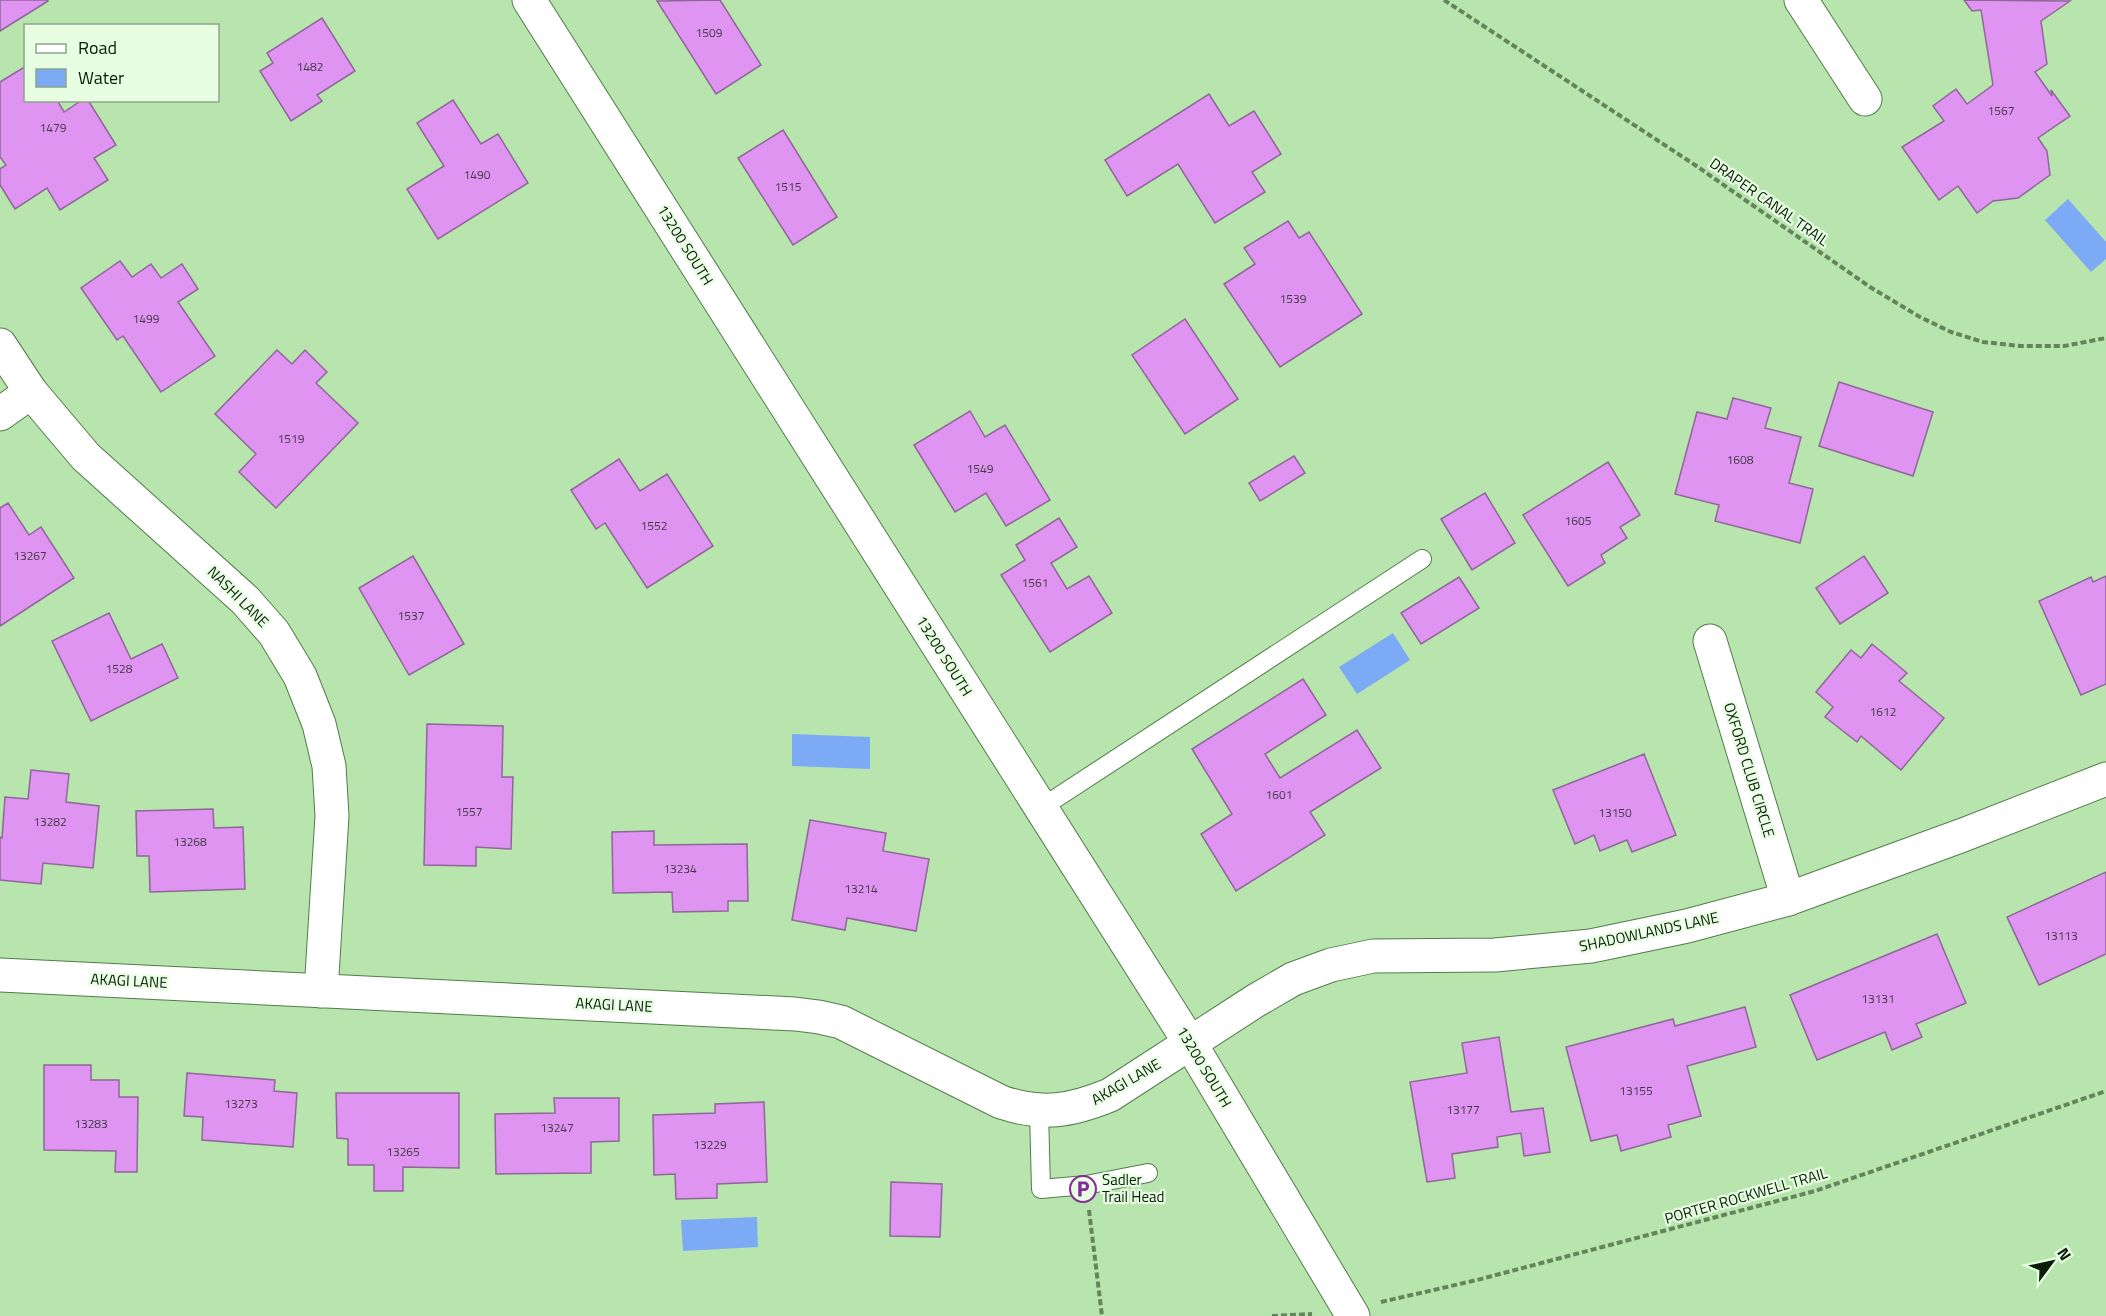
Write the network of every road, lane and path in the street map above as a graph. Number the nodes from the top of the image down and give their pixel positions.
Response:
1 (529, 0) edge
2 (1444, 0) edge
3 (1801, 0) edge
4 (1865, 99) dead end
5 (2106, 338) edge
6 (0, 345) edge
7 (32, 392) junction
8 (0, 414) edge
9 (1422, 559) dead end
10 (1710, 641) dead end
11 (2106, 779) edge
12 (1041, 808) junction
13 (1788, 899) junction
14 (0, 975) edge
15 (321, 991) junction
16 (1190, 1043) junction
17 (2106, 1091) edge
18 (1039, 1111) junction
19 (1148, 1173) dead end
20 (1086, 1185) junction
21 (1385, 1301) dead end
22 (1311, 1314) dead end
23 (1102, 1316) edge
24 (1272, 1316) edge
25 (1353, 1316) edge

1 - 12 street, 13200 SOUTH
2 - 5 path, DRAPER CANAL TRAIL
3 - 4 street
6 - 7 street, NASHI LANE
7 - 8 street
7 - 15 street, NASHI LANE
9 - 12 lane
10 - 13 street, OXFORD CLUB CIRCLE
11 - 13 street, SHADOWLANDS LANE
12 - 16 street, 13200 SOUTH
13 - 16 street, SHADOWLANDS LANE
14 - 15 street, AKAGI LANE
15 - 18 street, AKAGI LANE
16 - 18 street, AKAGI LANE
16 - 25 street, 13200 SOUTH
17 - 21 path, PORTER ROCKWELL TRAIL
18 - 20 lane
19 - 20 lane
20 - 23 path
22 - 24 path

